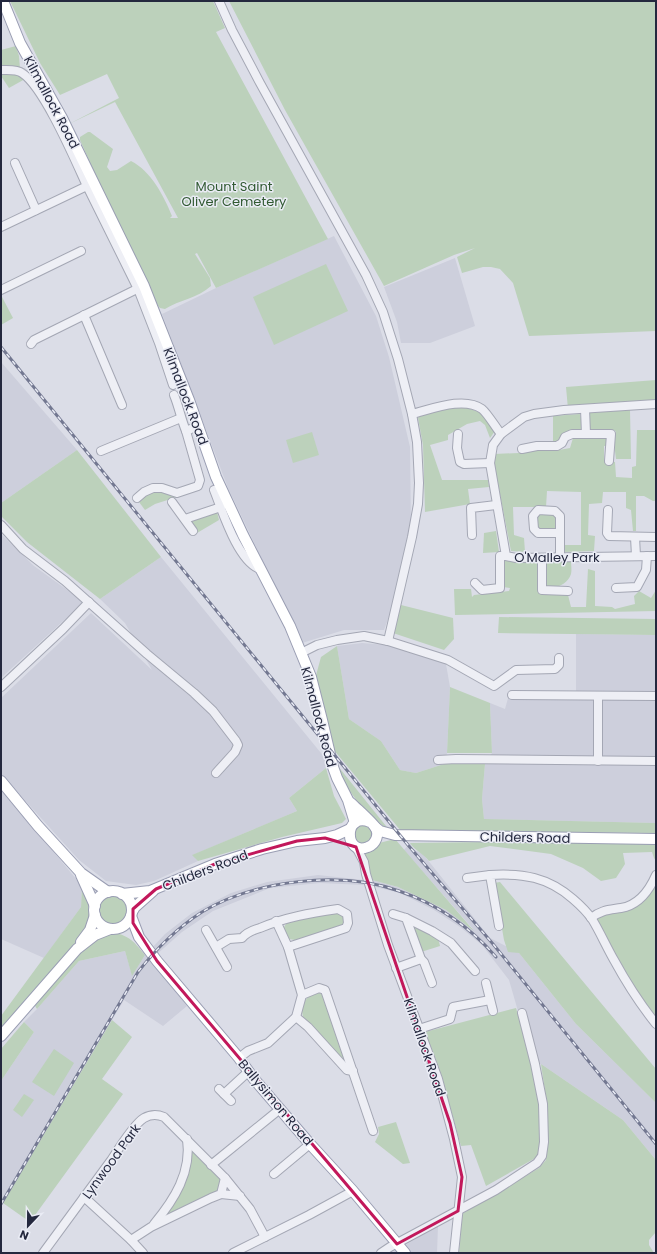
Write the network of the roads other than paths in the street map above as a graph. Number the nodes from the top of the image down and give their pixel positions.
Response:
1 (3, 1) edge
2 (219, 1) edge
3 (1, 70) edge
4 (74, 150) junction
5 (15, 163) dead end
6 (87, 186) junction
7 (36, 210) junction
8 (1, 227) edge
9 (118, 240) junction
10 (81, 251) dead end
11 (141, 287) junction
12 (1, 290) edge
13 (84, 315) junction
14 (162, 342) junction
15 (31, 344) dead end
16 (173, 385) dead end
17 (174, 395) dead end
18 (656, 404) edge
19 (122, 405) dead end
20 (585, 409) junction
21 (412, 414) junction
22 (181, 418) junction
23 (198, 426) junction
24 (186, 431) junction
25 (458, 434) dead end
26 (501, 434) junction
27 (586, 434) junction
28 (522, 449) dead end
29 (101, 452) dead end
30 (609, 461) dead end
31 (490, 463) junction
32 (214, 490) dead end
33 (137, 498) dead end
34 (172, 502) dead end
35 (496, 505) junction
36 (221, 507) junction
37 (608, 510) dead end
38 (185, 519) junction
39 (1, 525) edge
40 (193, 531) dead end
41 (560, 533) dead end
42 (472, 535) dead end
43 (635, 536) junction
44 (239, 537) junction
45 (656, 537) edge
46 (506, 556) junction
47 (636, 556) junction
48 (647, 556) junction
49 (656, 556) edge
50 (560, 557) junction
51 (542, 558) junction
52 (475, 582) dead end
53 (616, 588) dead end
54 (568, 591) dead end
55 (89, 602) junction
56 (388, 641) junction
57 (301, 653) junction
58 (559, 658) dead end
59 (1, 687) edge
60 (512, 695) dead end
61 (598, 696) junction
62 (656, 696) edge
63 (438, 760) dead end
64 (598, 760) junction
65 (656, 761) edge
66 (216, 773) dead end
67 (1, 781) edge
68 (348, 800) junction
69 (372, 825) junction
70 (353, 826) junction
71 (395, 835) junction
72 (325, 838) junction
73 (656, 839) edge
74 (374, 842) junction
75 (354, 845) junction
76 (81, 873) junction
77 (490, 875) junction
78 (656, 875) edge
79 (467, 878) dead end
80 (156, 889) junction
81 (108, 892) junction
82 (122, 894) junction
83 (95, 911) junction
84 (131, 914) junction
85 (393, 914) dead end
86 (406, 918) junction
87 (591, 918) junction
88 (276, 921) junction
89 (499, 926) dead end
90 (114, 928) junction
91 (206, 930) dead end
92 (216, 947) junction
93 (288, 947) junction
94 (77, 949) junction
95 (148, 950) junction
96 (421, 959) junction
97 (227, 966) dead end
98 (396, 968) junction
99 (475, 971) dead end
100 (432, 983) dead end
101 (486, 984) dead end
102 (302, 995) junction
103 (490, 1000) junction
104 (493, 1011) dead end
105 (522, 1013) dead end
106 (296, 1017) junction
107 (656, 1024) edge
108 (419, 1029) junction
109 (1, 1036) edge
110 (239, 1058) junction
111 (353, 1071) junction
112 (249, 1072) junction
113 (230, 1101) dead end
114 (280, 1109) junction
115 (373, 1131) dead end
116 (187, 1139) junction
117 (310, 1144) junction
118 (211, 1165) junction
119 (274, 1174) dead end
120 (225, 1178) junction
121 (353, 1191) junction
122 (221, 1194) junction
123 (240, 1196) junction
124 (84, 1197) junction
125 (458, 1210) junction
126 (151, 1227) junction
127 (265, 1237) junction
128 (131, 1240) junction
129 (397, 1244) junction
130 (43, 1253) edge
131 (143, 1253) edge
132 (233, 1253) edge
133 (381, 1253) edge
134 (405, 1253) edge
135 (454, 1253) edge

1 - 4 main road, Kilmallock Road
2 - 21 street
3 - 4 street
4 - 6 street
4 - 9 main road, Kilmallock Road
5 - 7 street
6 - 7 street
6 - 9 street
7 - 8 street
9 - 11 main road, Kilmallock Road
10 - 12 street
11 - 13 street
11 - 14 main road, Kilmallock Road
13 - 15 street
13 - 19 street
14 - 16 street
14 - 23 main road, Kilmallock Road
17 - 22 street
18 - 20 street, O'Malley Park
20 - 26 street, O'Malley Park
20 - 27 street
21 - 26 street
21 - 56 street
22 - 24 street
22 - 29 street
23 - 24 street
23 - 44 main road, Kilmallock Road
24 - 33 street
25 - 31 street
26 - 31 street, O'Malley Park
27 - 28 street
27 - 30 street
31 - 35 street, O'Malley Park
32 - 36 street
34 - 38 street
35 - 42 street
35 - 46 street, O'Malley Park
36 - 38 street
36 - 44 street
37 - 43 street
38 - 40 street
39 - 55 street
41 - 50 street
43 - 45 street
43 - 47 street
44 - 57 main road, Kilmallock Road
46 - 51 street, O'Malley Park
46 - 52 street
47 - 48 street, O'Malley Park
47 - 50 street, O'Malley Park
48 - 49 street, O'Malley Park
48 - 53 street
50 - 51 street, O'Malley Park
51 - 54 street
55 - 59 street
55 - 66 street
56 - 57 street
56 - 58 street
57 - 68 main road, Kilmallock Road
60 - 61 street
61 - 62 street
61 - 64 street
63 - 64 street
64 - 65 street
67 - 76 main road
68 - 69 main road, Kilmallock Road
68 - 70 main road, Kilmallock Road
69 - 70 main road
69 - 71 main road, Childers Road
69 - 74 main road
70 - 72 main road, Childers Road
70 - 75 main road
71 - 73 main road, Childers Road
71 - 74 main road, Childers Road
72 - 75 main road, Childers Road
72 - 80 main road, Childers Road
74 - 75 main road
75 - 98 street, Kilmallock Road
76 - 81 main road
76 - 83 main road
77 - 79 street
77 - 87 street
77 - 89 street
78 - 87 street
80 - 82 main road, Childers Road
80 - 84 main road, Childers Road
81 - 82 main road
81 - 83 main road
82 - 84 main road
83 - 90 main road
83 - 94 main road
84 - 90 main road
84 - 95 main road, Ballysimon Road
85 - 86 street
86 - 96 street
86 - 99 street
87 - 107 street
88 - 92 street
88 - 93 street
88 - 93 street
90 - 94 main road
90 - 95 main road, Ballysimon Road
91 - 92 street
92 - 97 street
93 - 102 street
94 - 109 main road
95 - 110 main road, Ballysimon Road
96 - 98 street
96 - 100 street
98 - 108 street, Kilmallock Road
101 - 103 street
102 - 106 street
102 - 111 street
103 - 104 street
103 - 108 street
105 - 125 street
106 - 110 street
106 - 111 street
108 - 125 street, Kilmallock Road
110 - 112 main road, Ballysimon Road
111 - 115 street
112 - 113 street
112 - 114 main road, Ballysimon Road
114 - 117 main road, Ballysimon Road
114 - 118 street
116 - 118 street, Lynwood Park
116 - 124 street, Lynwood Park
116 - 126 street
117 - 119 street
117 - 121 main road, Ballysimon Road
118 - 120 street, Lynwood Park
120 - 122 street
120 - 123 street, Lynwood Park
121 - 127 street
121 - 129 main road, Ballysimon Road
122 - 123 street
122 - 126 street
123 - 127 street, Lynwood Park
124 - 128 street
124 - 130 street, Lynwood Park
125 - 129 street
125 - 135 street, Kilmallock Road
126 - 128 street
127 - 132 street
128 - 131 street
129 - 133 street
129 - 134 main road, Ballysimon Road

